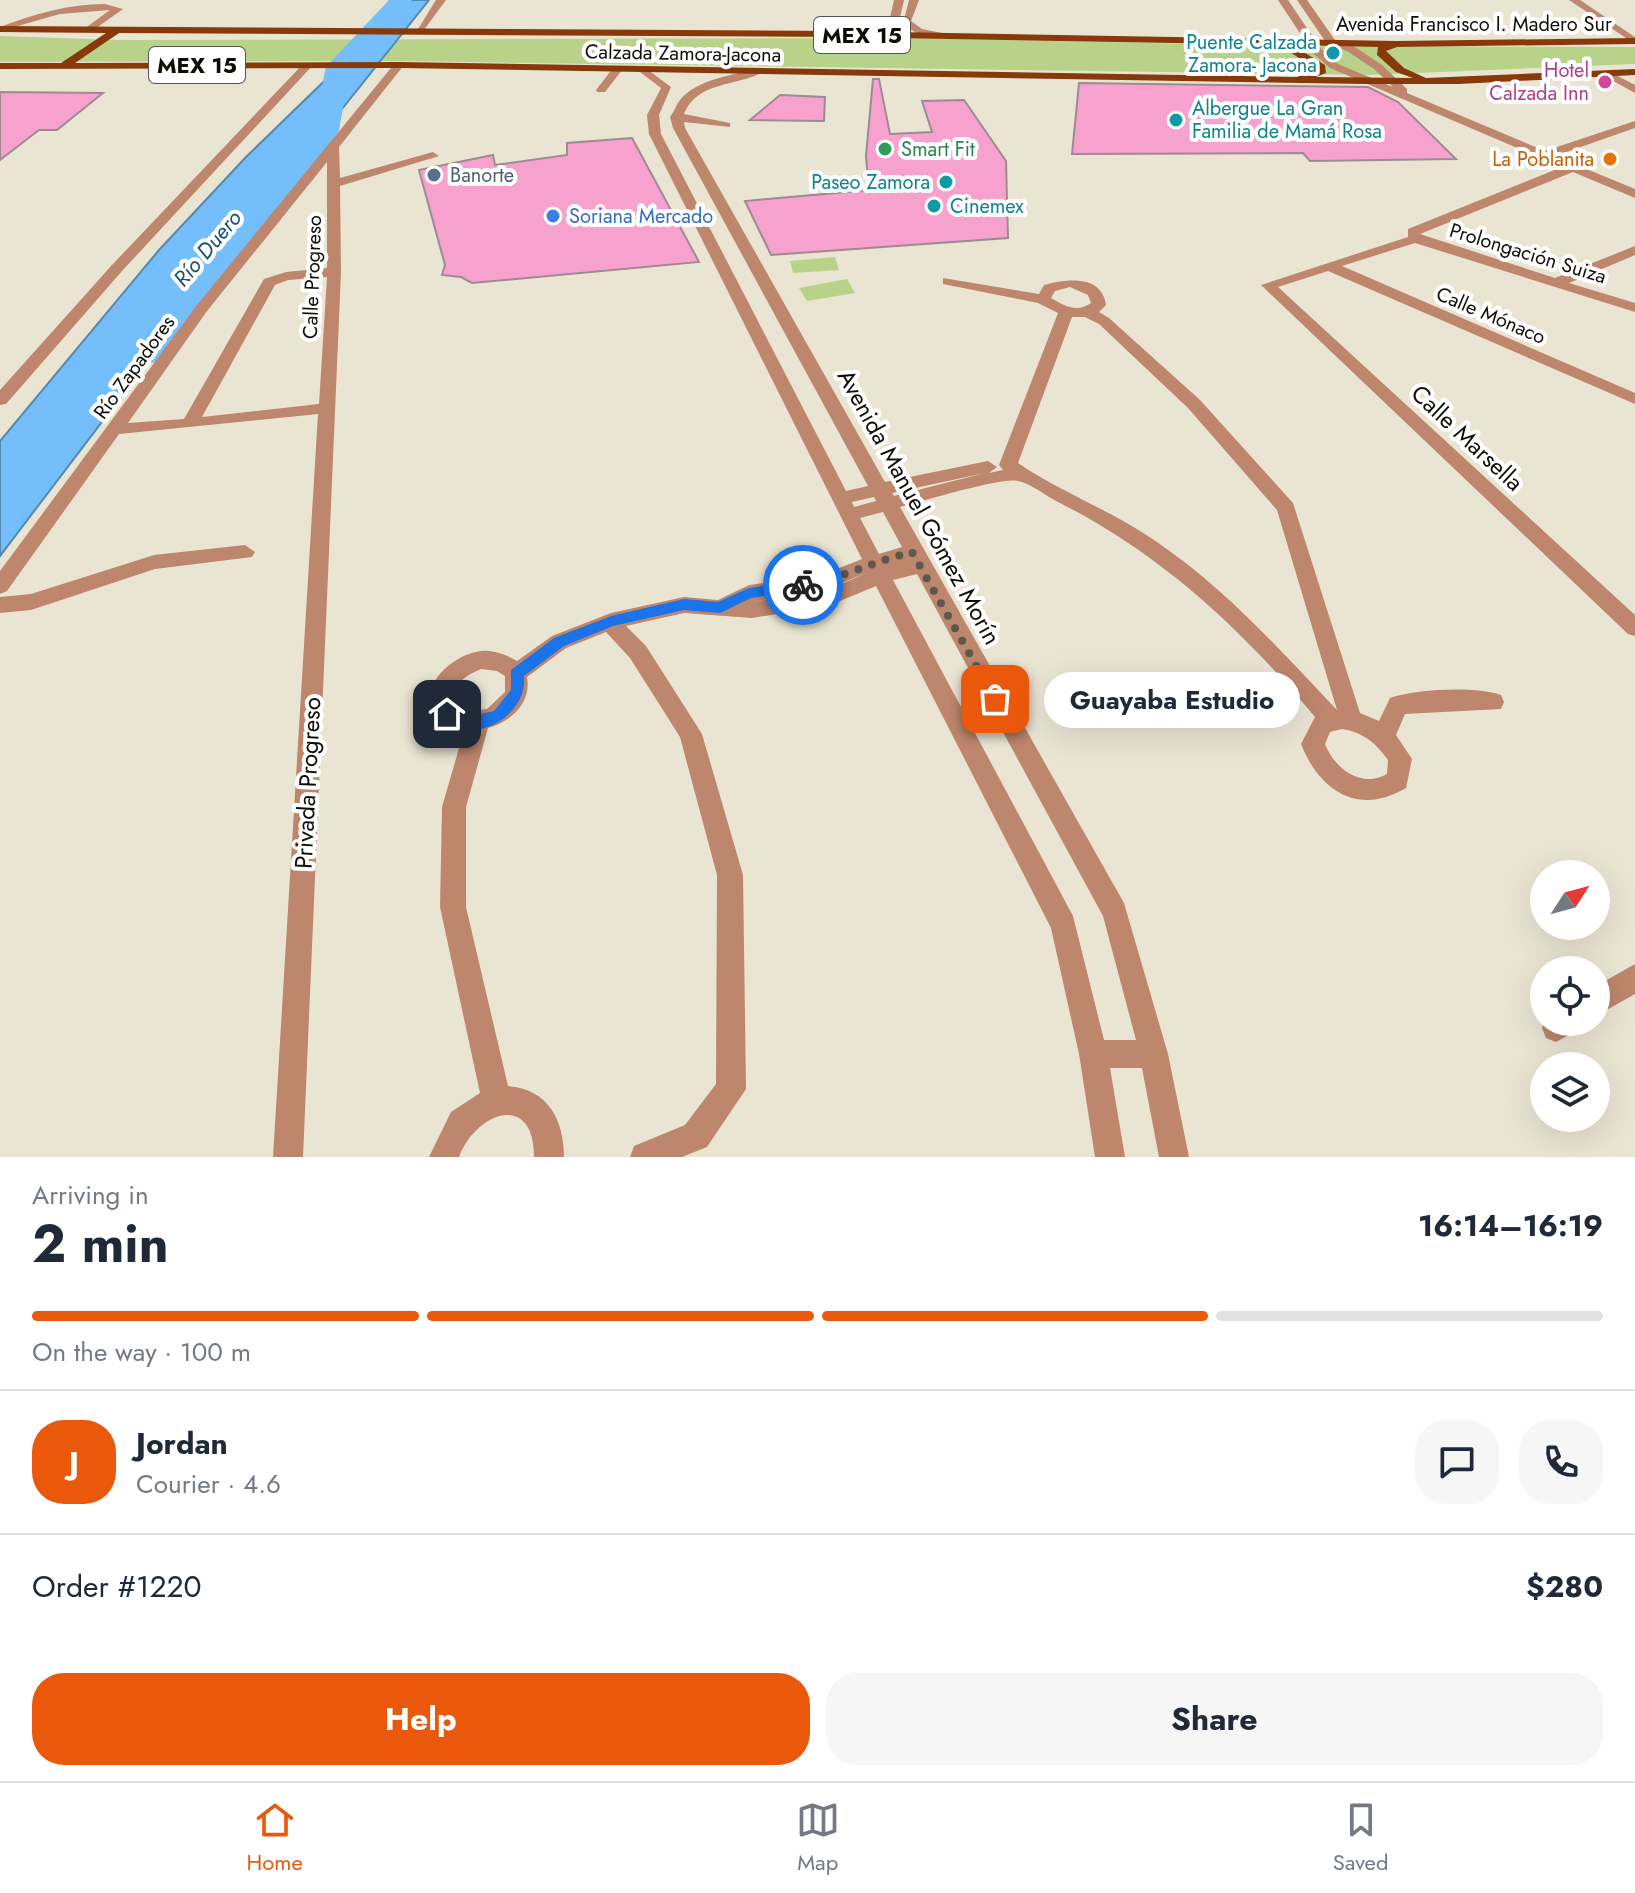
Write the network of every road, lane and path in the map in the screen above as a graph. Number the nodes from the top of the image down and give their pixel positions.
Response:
1 (441, 0) edge
2 (899, 0) edge
3 (914, 0) edge
4 (1283, 0) edge
5 (1302, 0) edge
6 (1574, 0) edge
7 (1594, 0) edge
8 (1604, 6) dead end
9 (2, 29) edge
10 (89, 29) junction
11 (118, 29) junction
12 (414, 32) junction
13 (891, 35) junction
14 (943, 36) junction
15 (1634, 41) edge
16 (1279, 42) junction
17 (1313, 42) junction
18 (1331, 42) junction
19 (1396, 44) junction
20 (308, 65) junction
21 (0, 66) edge
22 (64, 66) junction
23 (393, 66) junction
24 (617, 70) junction
25 (644, 70) junction
26 (758, 72) junction
27 (1635, 72) edge
28 (1608, 74) junction
29 (1297, 80) junction
30 (1366, 81) junction
31 (1392, 81) junction
32 (1426, 81) junction
33 (1440, 81) junction
34 (601, 90) dead end
35 (1635, 90) edge
36 (1413, 98) junction
37 (676, 117) junction
38 (1635, 124) edge
39 (726, 125) dead end
40 (333, 148) junction
41 (1546, 155) junction
42 (433, 156) dead end
43 (1574, 167) junction
44 (335, 183) junction
45 (1635, 194) edge
46 (1414, 235) junction
47 (1390, 248) junction
48 (1635, 250) edge
49 (1331, 267) junction
50 (334, 272) junction
51 (948, 281) dead end
52 (1558, 282) junction
53 (1369, 285) junction
54 (1043, 299) junction
55 (1635, 308) edge
56 (1066, 312) junction
57 (1088, 312) junction
58 (1635, 399) edge
59 (0, 400) edge
60 (327, 408) junction
61 (190, 424) junction
62 (114, 429) junction
63 (1014, 469) junction
64 (885, 497) junction
65 (846, 506) junction
66 (245, 552) dead end
67 (916, 559) junction
68 (879, 568) junction
69 (0, 586) edge
70 (0, 605) edge
71 (610, 622) junction
72 (1635, 627) edge
73 (516, 674) junction
74 (1493, 702) dead end
75 (1341, 720) junction
76 (478, 723) junction
77 (1384, 736) junction
78 (1635, 978) edge
79 (1610, 993) edge
80 (1093, 1054) junction
81 (1154, 1054) junction
82 (496, 1101) junction
83 (288, 1157) edge
84 (444, 1157) edge
85 (549, 1157) edge
86 (645, 1157) edge
87 (1110, 1157) edge
88 (1174, 1157) edge

1 - 12 street
2 - 13 street
3 - 14 street
4 - 17 street
5 - 18 street
6 - 15 street
7 - 8 street
9 - 10 main road, Calzada Zamora-Jacona / MEX 15
9 - 10 street
10 - 11 main road, Calzada Zamora-Jacona / MEX 15
11 - 12 main road, Calzada Zamora-Jacona / MEX 15
11 - 22 main road
12 - 13 main road, Calzada Zamora-Jacona / MEX 15
13 - 14 main road, Calzada Zamora-Jacona / MEX 15
14 - 16 main road, Calzada Zamora-Jacona / MEX 15
15 - 19 main road, Avenida Francisco I. Madero Sur / MEX 15
16 - 17 main road, Calzada Zamora-Jacona / MEX 15
16 - 29 main road
17 - 18 main road, Avenida Francisco I. Madero Sur / MEX 15
17 - 30 street
18 - 19 main road, Avenida Francisco I. Madero Sur / MEX 15
18 - 31 street
19 - 33 main road
20 - 22 main road, Calzada Zamora-Jacona / MEX 15
20 - 23 main road, Calzada Zamora-Jacona / MEX 15
20 - 59 street
21 - 22 main road, Calzada Zamora-Jacona / MEX 15
23 - 24 main road, Calzada Zamora-Jacona / MEX 15
23 - 40 street, Río Zapadores
24 - 25 main road, Calzada Zamora-Jacona / MEX 15
24 - 34 street
25 - 26 main road, Calzada Zamora-Jacona / MEX 15
25 - 65 street
26 - 29 main road, Calzada Zamora-Jacona / MEX 15
26 - 37 street
27 - 28 main road, MEX 15
28 - 33 main road, MEX 15
28 - 35 street
29 - 30 main road, Calzada Zamora-Jacona / MEX 15
30 - 31 main road, MEX 15
30 - 36 street
31 - 32 main road, MEX 15
31 - 36 street
32 - 33 main road, MEX 15
32 - 36 main road
36 - 41 street
37 - 39 street
37 - 64 street, Avenida Manuel Gómez Morín
38 - 41 street
40 - 44 street, Calle Progreso
40 - 62 street, Río Zapadores
41 - 43 street
42 - 44 street
43 - 45 street
43 - 46 street
44 - 50 street, Calle Progreso
46 - 47 street
46 - 52 street, Prolongación Suiza
47 - 49 street
47 - 53 street
48 - 52 street
49 - 53 street, Calle Mónaco
49 - 72 street, Calle Marsella
50 - 60 street, Calle Progreso
50 - 61 street
51 - 54 street
52 - 55 street, Prolongación Suiza
53 - 58 street, Calle Mónaco
54 - 56 street
54 - 57 street
56 - 57 street
56 - 63 street
57 - 75 street
60 - 61 street
60 - 83 street, Privada Progreso
61 - 62 street
62 - 69 street, Río Zapadores
63 - 64 street
63 - 75 street
64 - 65 street
64 - 67 street, Avenida Manuel Gómez Morín
65 - 68 street
66 - 70 street
67 - 68 street
67 - 81 street, Avenida Manuel Gómez Morín
68 - 71 street
68 - 80 street
71 - 73 street
71 - 86 street
73 - 76 street
73 - 76 street
74 - 77 street
75 - 77 street
75 - 77 street
76 - 82 street
78 - 79 street
80 - 81 street
80 - 87 street
81 - 88 street, Avenida Manuel Gómez Morín
82 - 84 street
82 - 85 street

